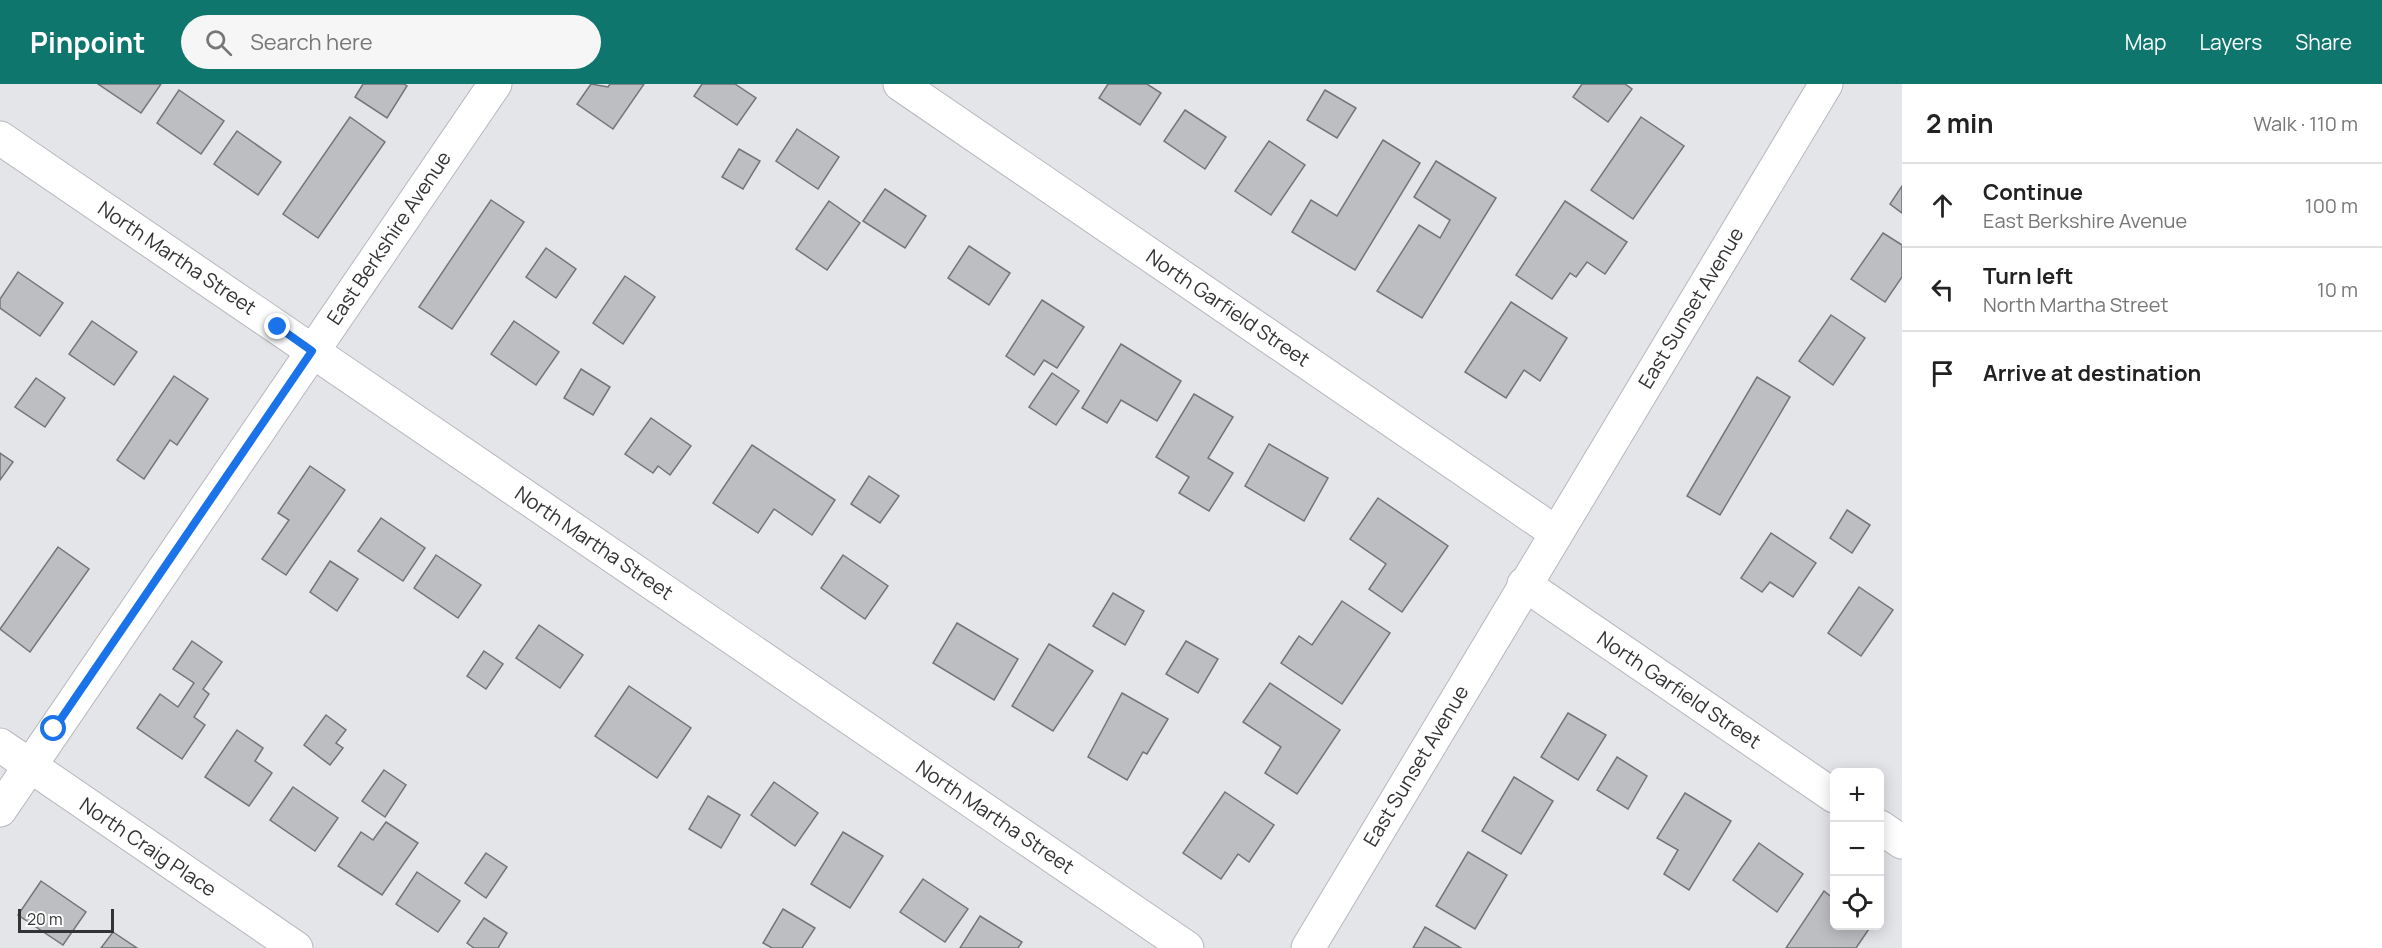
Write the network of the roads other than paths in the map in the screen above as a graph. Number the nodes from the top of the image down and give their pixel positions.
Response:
1 (495, 84) edge
2 (900, 84) edge
3 (1826, 84) edge
4 (0, 138) edge
5 (312, 351) junction
6 (1556, 532) junction
7 (1524, 584) junction
8 (0, 745) edge
9 (30, 765) junction
10 (1830, 793) edge
11 (0, 810) edge
12 (1884, 829) edge
13 (1902, 842) edge
14 (296, 948) edge
15 (1187, 948) edge
16 (1308, 948) edge

1 - 5 street, East Berkshire Avenue
2 - 6 street, North Garfield Street
3 - 6 street, East Sunset Avenue
4 - 5 street, North Martha Street
5 - 9 street, East Berkshire Avenue
5 - 15 street, North Martha Street
6 - 7 street, East Sunset Avenue
7 - 10 street, North Garfield Street
7 - 16 street, East Sunset Avenue
8 - 9 street, North Craig Place
9 - 11 street, East Berkshire Avenue
9 - 14 street, North Craig Place
12 - 13 street

